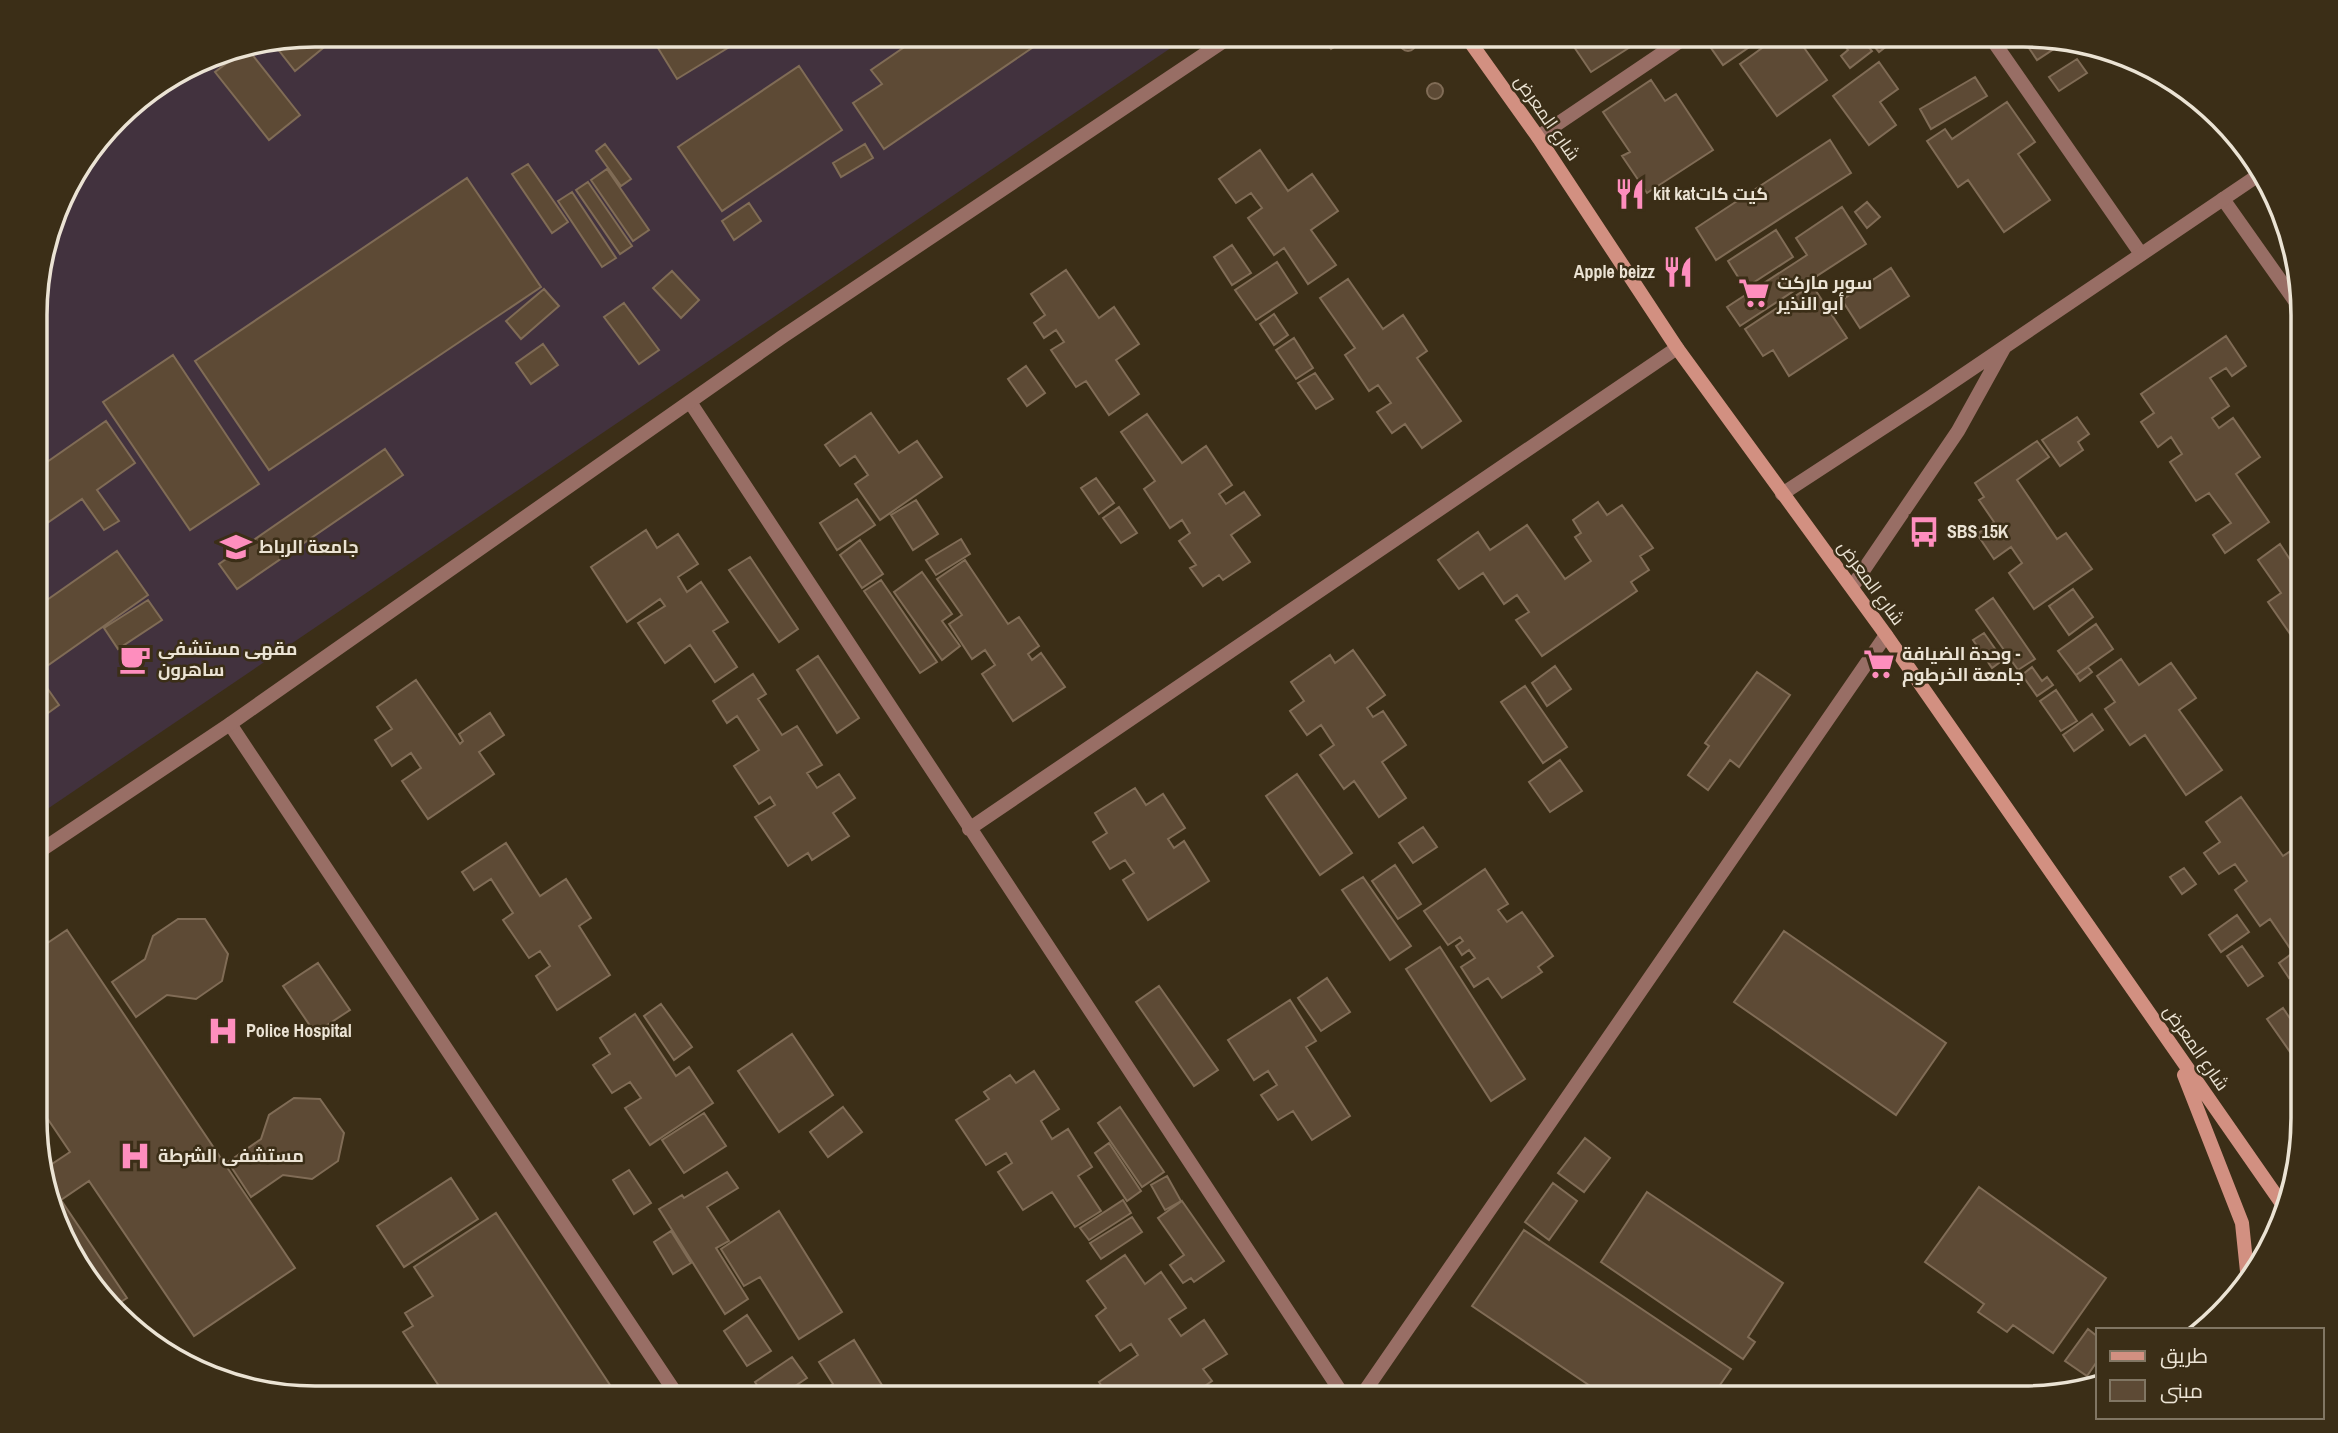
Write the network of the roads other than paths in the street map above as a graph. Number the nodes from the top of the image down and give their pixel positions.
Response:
1 (1215, 47) edge
2 (1474, 47) edge
3 (1671, 47) edge
4 (1997, 47) edge
5 (1538, 137) junction
6 (2253, 178) edge
7 (2223, 199) junction
8 (2141, 254) junction
9 (2290, 293) edge
10 (2007, 344) junction
11 (1677, 348) junction
12 (690, 402) junction
13 (1783, 494) junction
14 (1852, 587) junction
15 (1886, 635) junction
16 (230, 724) junction
17 (969, 829) junction
18 (47, 846) edge
19 (2176, 1055) junction
20 (2278, 1199) edge
21 (2246, 1266) edge
22 (671, 1386) edge
23 (1337, 1386) edge
24 (1368, 1386) edge

1 - 12 street
2 - 5 main road, شارع المعرض
3 - 5 street
4 - 8 street
5 - 11 main road, شارع المعرض
6 - 7 street
7 - 8 street
7 - 9 street
8 - 10 street
10 - 13 street
10 - 14 street
11 - 13 main road, شارع المعرض
11 - 17 street
12 - 16 street
12 - 17 street
13 - 14 main road, شارع المعرض
14 - 15 main road, شارع المعرض
15 - 19 main road, شارع المعرض
15 - 24 street
16 - 18 street
16 - 22 street
17 - 23 street
19 - 20 main road, شارع المعرض
19 - 21 main road

